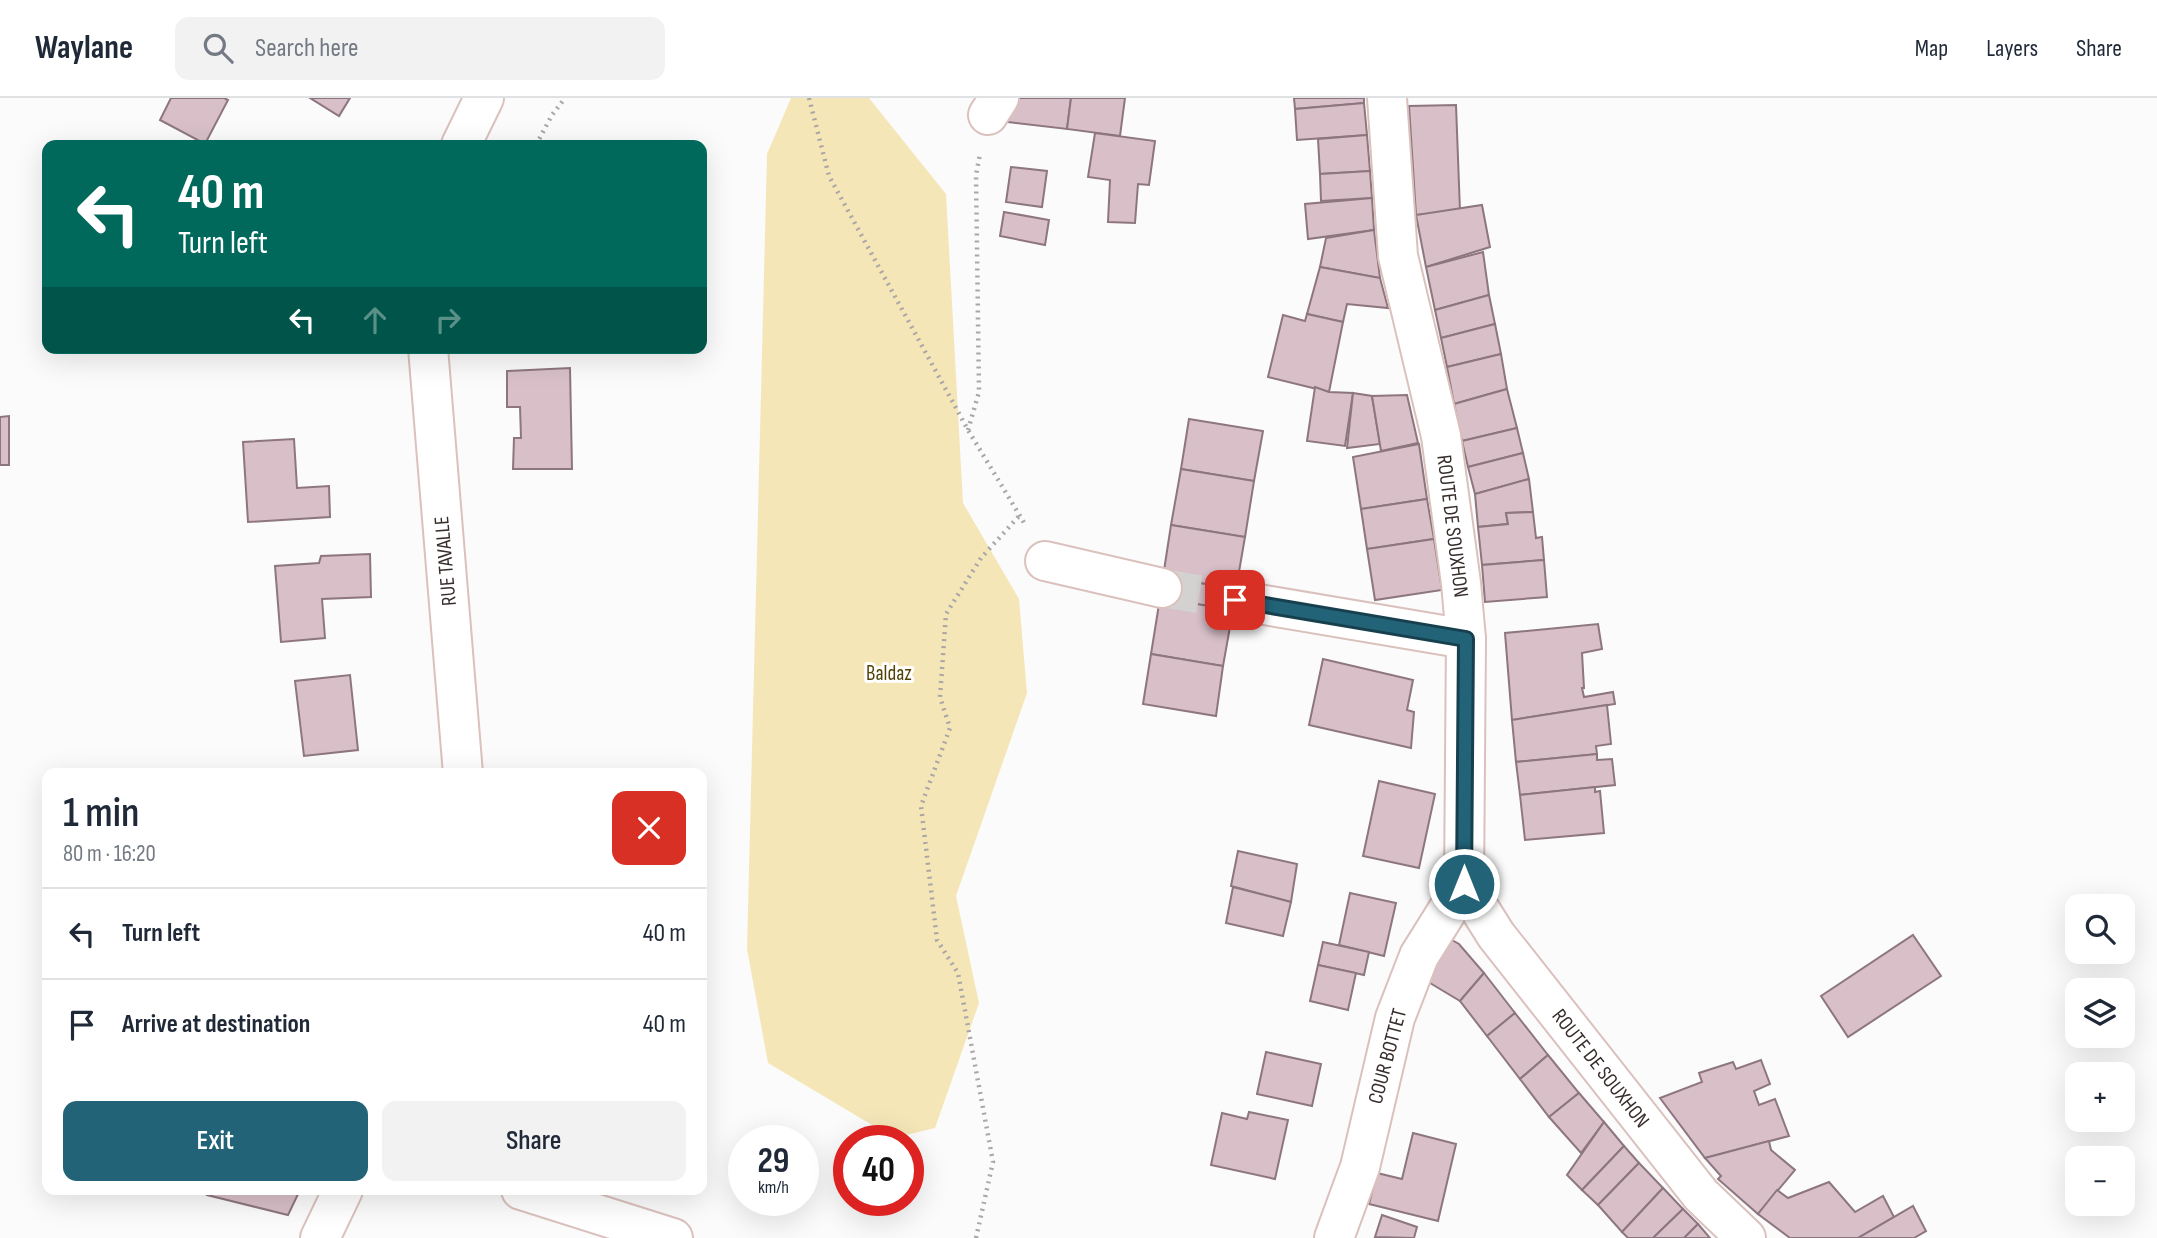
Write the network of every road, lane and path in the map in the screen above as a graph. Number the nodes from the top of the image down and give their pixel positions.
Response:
1 (484, 98) edge
2 (565, 98) edge
3 (809, 98) edge
4 (1387, 98) edge
5 (994, 107) edge
6 (463, 140) edge
7 (539, 140) edge
8 (428, 354) edge
9 (968, 430) junction
10 (1045, 561) dead end
11 (1162, 588) tunnel mouth
12 (1235, 600) tunnel mouth
13 (1466, 639) junction
14 (463, 768) edge
15 (1464, 884) junction
16 (341, 1195) edge
17 (538, 1195) edge
18 (320, 1238) edge
19 (673, 1238) edge
20 (975, 1238) edge
21 (1334, 1238) edge
22 (1746, 1238) edge

1 - 6 street
2 - 7 path
3 - 9 path
4 - 13 street, ROUTE DE SOUXHON
5 - 9 path
8 - 14 street, RUE TAVALLE
9 - 20 path
10 - 11 street
12 - 13 street
13 - 15 street, ROUTE DE SOUXHON
15 - 21 street, COUR BOTTET
15 - 22 street, ROUTE DE SOUXHON
16 - 18 street
17 - 19 street

